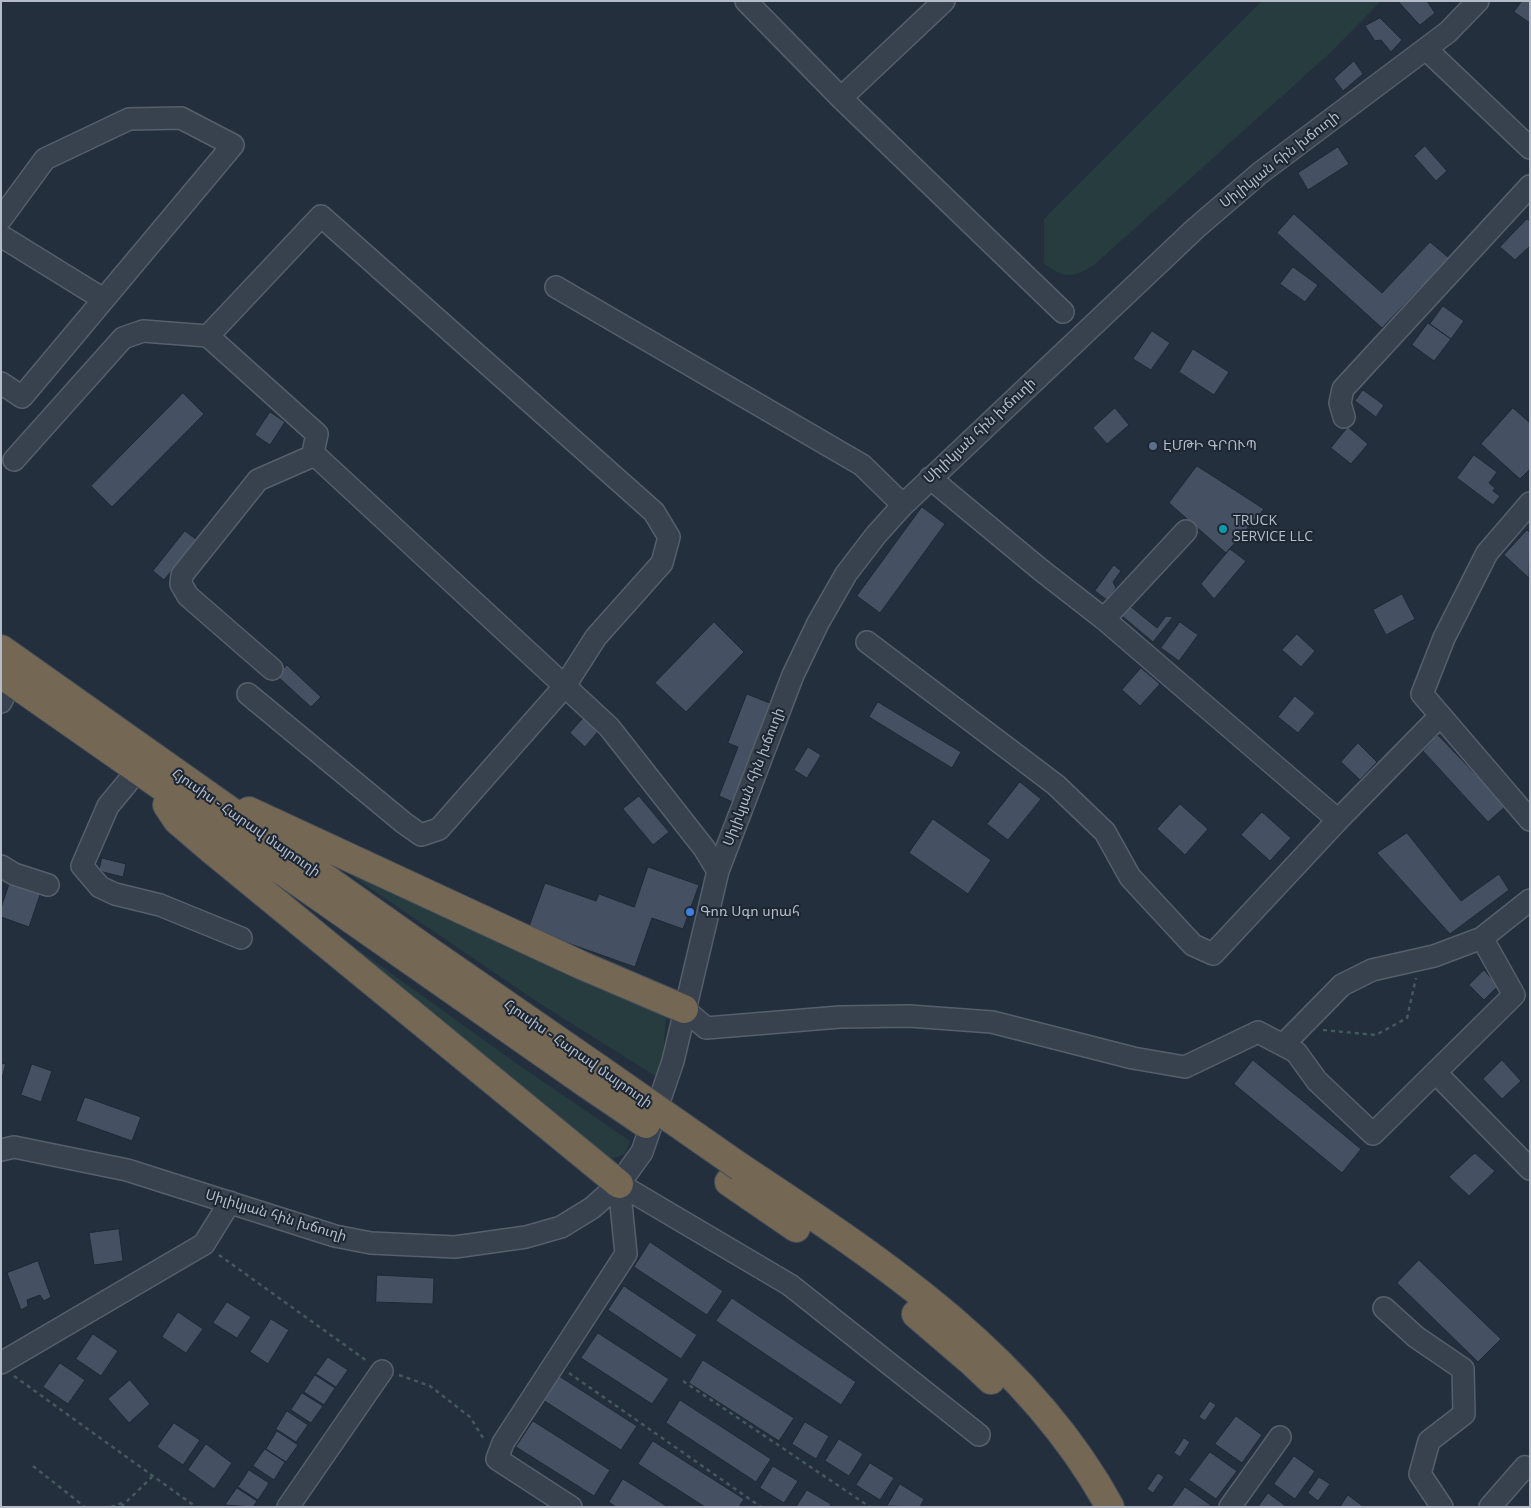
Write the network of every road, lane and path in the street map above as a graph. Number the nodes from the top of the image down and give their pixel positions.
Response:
1 (746, 1) edge
2 (944, 1) edge
3 (1478, 1) edge
4 (1426, 49) junction
5 (841, 98) junction
6 (1530, 148) edge
7 (1530, 186) edge
8 (1, 219) edge
9 (1, 236) edge
10 (556, 288) dead end
11 (103, 299) junction
12 (1063, 312) dead end
13 (208, 336) junction
14 (1, 383) edge
15 (1344, 417) dead end
16 (315, 455) junction
17 (14, 460) dead end
18 (930, 478) junction
19 (1530, 502) edge
20 (903, 505) junction
21 (1186, 532) dead end
22 (1104, 619) junction
23 (867, 642) dead end
24 (1, 649) edge
25 (272, 669) dead end
26 (4, 686) edge
27 (564, 687) junction
28 (248, 694) dead end
29 (1440, 716) junction
30 (144, 776) junction
31 (215, 801) junction
32 (1338, 820) junction
33 (1530, 820) edge
34 (1, 866) edge
35 (718, 871) junction
36 (48, 885) dead end
37 (1530, 900) edge
38 (241, 938) dead end
39 (1482, 938) junction
40 (1416, 960) junction
41 (684, 1010) junction
42 (1299, 1029) junction
43 (1283, 1045) junction
44 (1436, 1073) junction
45 (593, 1076) junction
46 (1, 1150) edge
47 (1530, 1168) edge
48 (619, 1184) junction
49 (761, 1193) junction
50 (230, 1202) junction
51 (204, 1244) junction
52 (1384, 1308) dead end
53 (5, 1368) edge
54 (382, 1371) junction
55 (568, 1371) dead end
56 (683, 1381) dead end
57 (980, 1435) dead end
58 (1280, 1437) dead end
59 (497, 1459) junction
60 (33, 1466) dead end
61 (1530, 1469) edge
62 (152, 1477) junction
63 (122, 1505) edge
64 (85, 1507) edge
65 (111, 1507) edge
66 (196, 1507) edge
67 (288, 1507) edge
68 (571, 1507) edge
69 (761, 1507) edge
70 (870, 1507) edge
71 (1089, 1507) edge
72 (1110, 1507) edge
73 (1230, 1507) edge
74 (1442, 1507) edge
75 (1490, 1507) edge

1 - 5 street
2 - 5 street
3 - 4 street, Սիլիկյան հին խճուղի
4 - 6 street
4 - 18 street, Սիլիկյան հին խճուղի
5 - 12 street
7 - 15 street
8 - 11 street
9 - 11 street
10 - 20 street
11 - 14 street
13 - 16 street
13 - 17 street
13 - 27 street
16 - 25 street
16 - 27 street
18 - 20 street, Սիլիկյան հին խճուղի
18 - 22 street
19 - 29 street
20 - 35 street, Սիլիկյան հին խճուղի
21 - 22 street
22 - 32 street
23 - 32 street
24 - 31 highway, Հյուսիս - Հարավ մայրուղի
26 - 30 highway, Հյուսիս - Հարավ մայրուղի
27 - 28 street
27 - 35 street
29 - 32 street
29 - 33 street
30 - 38 street
30 - 45 highway, Հյուսիս - Հարավ մայրուղի
30 - 48 highway
31 - 41 highway
31 - 45 highway, Հյուսիս - Հարավ մայրուղի
34 - 36 street
35 - 41 street, Սիլիկյան հին խճուղի
37 - 39 street
39 - 40 street
39 - 44 street
40 - 42 street
40 - 42 path
41 - 43 street
41 - 48 street, Սիլիկյան հին խճուղի
42 - 43 street
43 - 44 street
44 - 47 street
45 - 49 highway, Հյուսիս - Հարավ մայրուղի, bridge
46 - 50 street, Սիլիկյան հին խճուղի
48 - 50 street, Սիլիկյան հին խճուղի
48 - 57 street
48 - 59 street
49 - 71 highway, Հյուսիս - Հարավ մայրուղի
49 - 72 highway, Հյուսիս - Հարավ մայրուղի
50 - 51 street
51 - 53 street
51 - 54 path
52 - 74 street
53 - 62 path
54 - 59 path
54 - 67 street
55 - 69 path
56 - 70 path
58 - 73 street
59 - 68 street
60 - 64 path
61 - 75 street
62 - 63 path
62 - 66 path
63 - 65 path

